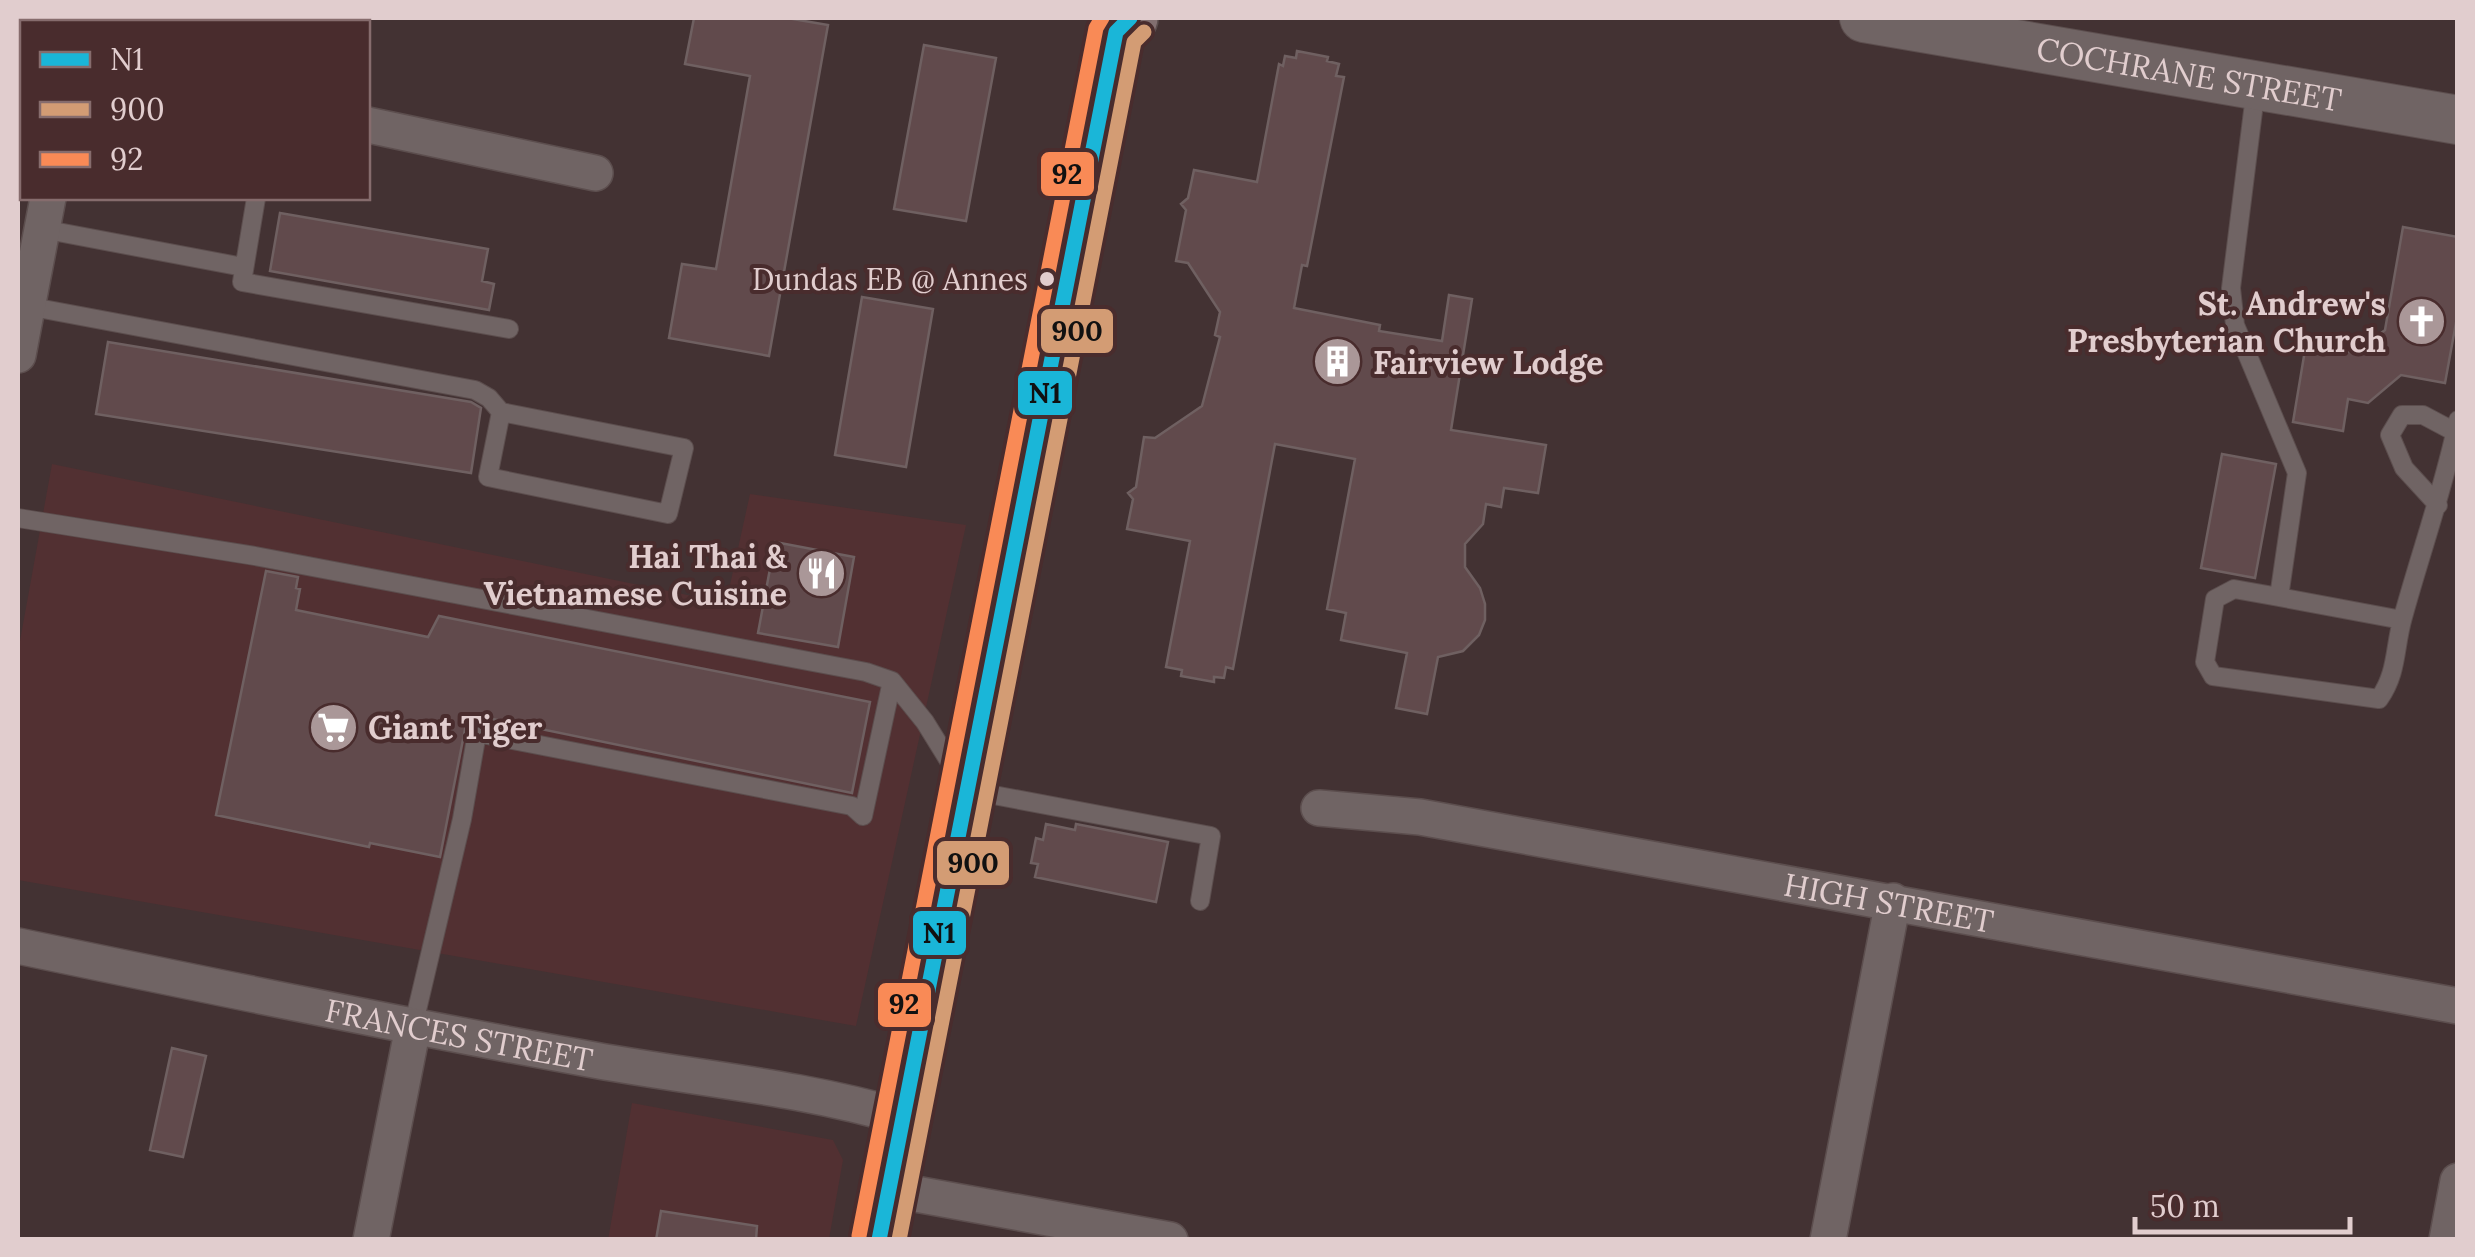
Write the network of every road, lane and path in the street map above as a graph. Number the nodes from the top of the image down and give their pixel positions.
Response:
1 (1864, 18) edge
2 (1119, 22) edge
3 (2050, 34) edge
4 (2256, 87) junction
5 (2458, 120) edge
6 (370, 125) edge
7 (595, 173) dead end
8 (256, 200) edge
9 (45, 213) edge
10 (243, 267) junction
11 (27, 306) junction
12 (509, 329) dead end
13 (18, 355) edge
14 (500, 412) junction
15 (2456, 426) edge
16 (2438, 505) junction
17 (18, 518) edge
18 (2279, 597) junction
19 (2402, 620) junction
20 (892, 681) junction
21 (968, 790) junction
22 (1319, 808) dead end
23 (1200, 901) dead end
24 (1892, 901) junction
25 (18, 946) edge
26 (2458, 1006) edge
27 (412, 1028) junction
28 (902, 1117) junction
29 (2458, 1181) edge
30 (884, 1214) edge
31 (371, 1240) edge
32 (1170, 1240) edge
33 (1828, 1240) edge
34 (2447, 1240) edge

1 - 3 main road, COCHRANE STREET
2 - 21 main road
3 - 4 main road, COCHRANE STREET
4 - 5 main road, COCHRANE STREET
4 - 18 lane
6 - 7 street
8 - 10 lane
9 - 10 lane
9 - 11 street
10 - 12 lane
11 - 13 street
11 - 14 lane
14 - 14 lane
15 - 16 lane
15 - 16 lane
16 - 19 lane
17 - 20 lane
18 - 19 lane
18 - 19 lane
20 - 21 lane
20 - 27 lane
21 - 23 lane
21 - 28 main road
22 - 24 street, HIGH STREET
24 - 26 street, HIGH STREET
24 - 33 street
25 - 27 street, FRANCES STREET
27 - 28 street, FRANCES STREET
27 - 31 street
28 - 30 main road
29 - 34 street
30 - 32 street

